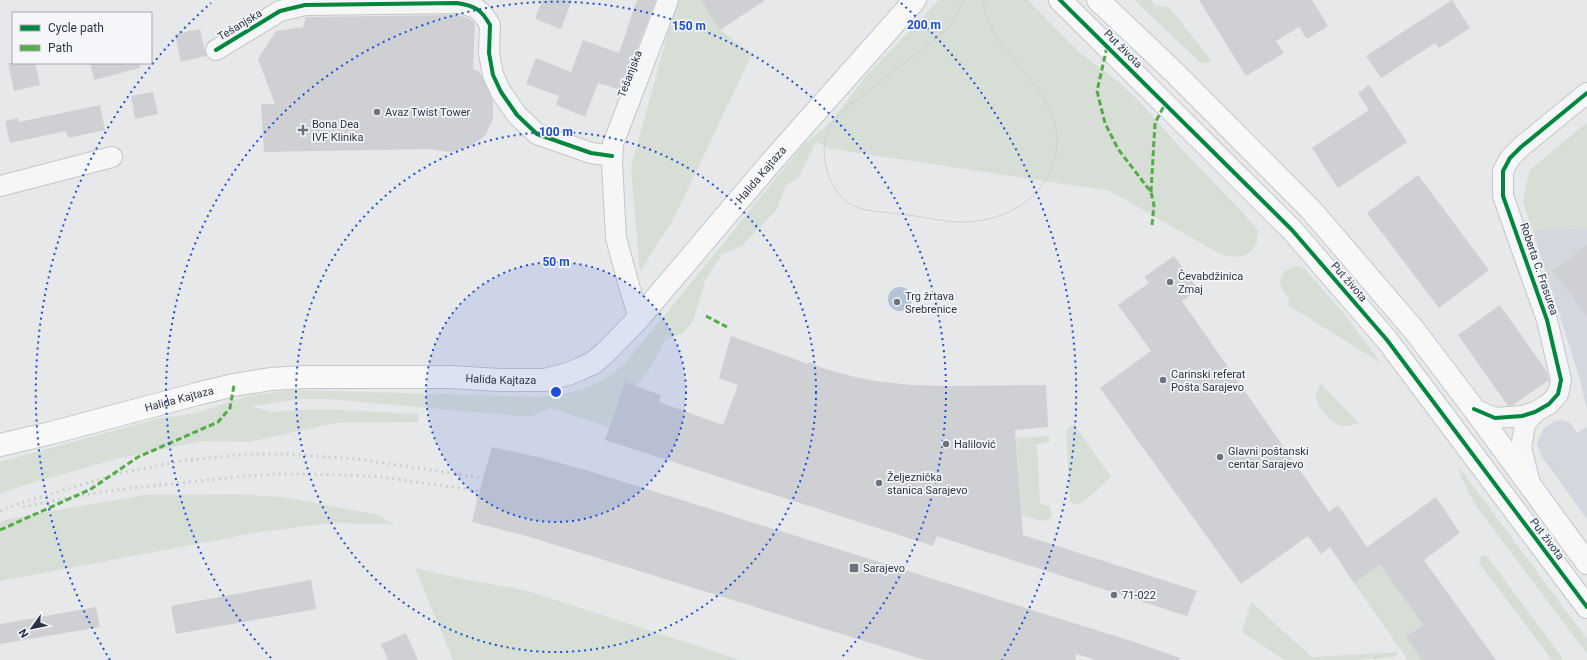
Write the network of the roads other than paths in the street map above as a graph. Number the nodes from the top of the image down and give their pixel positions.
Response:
1 (668, 0) edge
2 (915, 0) edge
3 (1060, 0) edge
4 (1098, 0) edge
5 (216, 50) dead end
6 (1587, 93) edge
7 (612, 156) junction
8 (112, 157) dead end
9 (1, 181) edge
10 (639, 318) junction
11 (1474, 409) junction
12 (1535, 412) junction
13 (0, 445) edge
14 (1532, 490) junction
15 (1587, 563) edge
16 (1587, 607) edge

1 - 7 street, Tešanjska
2 - 10 street, Halida Kajtaza
3 - 16 street, Put života
4 - 11 street, Put života
5 - 7 street, Tešanjska
6 - 12 street, Roberta C. Frasurea
7 - 10 street, Tešanjska
8 - 9 street
10 - 13 street, Halida Kajtaza
11 - 12 street, Roberta C. Frasurea
11 - 14 street, Put života
12 - 14 street, Roberta C. Frasurea
14 - 15 street, Put života

